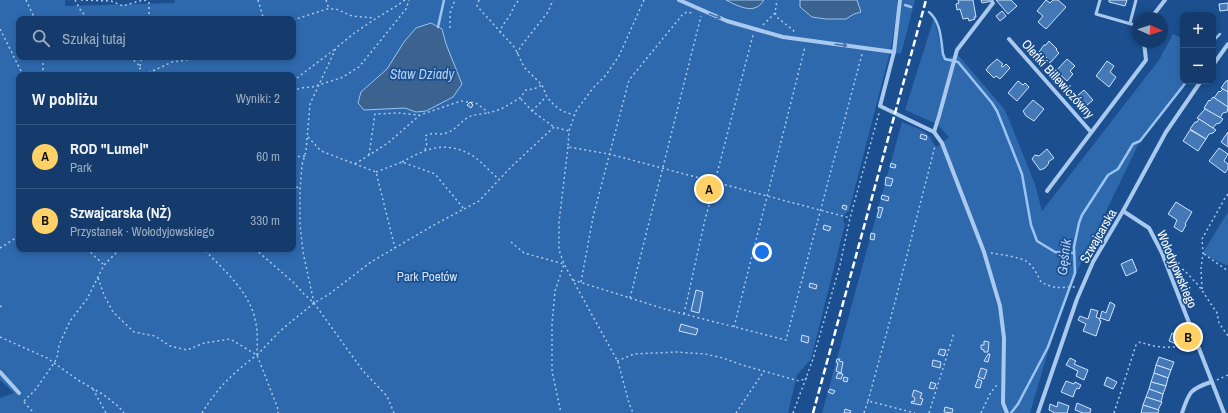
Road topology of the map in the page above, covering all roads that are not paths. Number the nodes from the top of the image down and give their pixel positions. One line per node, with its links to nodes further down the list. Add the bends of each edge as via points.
1 (679, 0): 12 (street, one-way to 12, via 727,21 783,37)
2 (900, 0): 12 (street)
3 (1100, 0): 8 (lane, via 1096,14)
4 (1136, 0): 8 (lane)
5 (1165, 0): 7 (street)
6 (993, 3): 15 (street, via 957,50)
7 (1156, 12)
8 (1130, 23)
9 (1009, 40): 16 (street, Oleńki Billewiczówny)
10 (1228, 44): 13 (street)
11 (1145, 48): 16 (street, Oleńki Billewiczówny, via 1146,60)
12 (894, 52): 15 (street, via 880,106)
13 (1216, 61)
14 (1199, 84): 18 (street, Szwajcarska, via 1166,132)
15 (934, 132): 22 (street, via 942,142 984,252 1000,306 1004,338 1003,403)
16 (1091, 132): 17 (street, Oleńki Billewiczówny)
17 (1047, 191)
18 (1123, 211): 20 (street, Wołodyjowskiego, via 1149,228 1165,262); 23 (street, Szwajcarska, via 1093,262 1081,289)
19 (0, 372): 21 (street)
20 (1211, 382): 24 (street, via 1193,389 1187,397); 25 (street, Wołodyjowskiego)
21 (20, 393)
22 (1007, 413)
23 (1038, 413)
24 (1182, 413)
25 (1224, 413)

